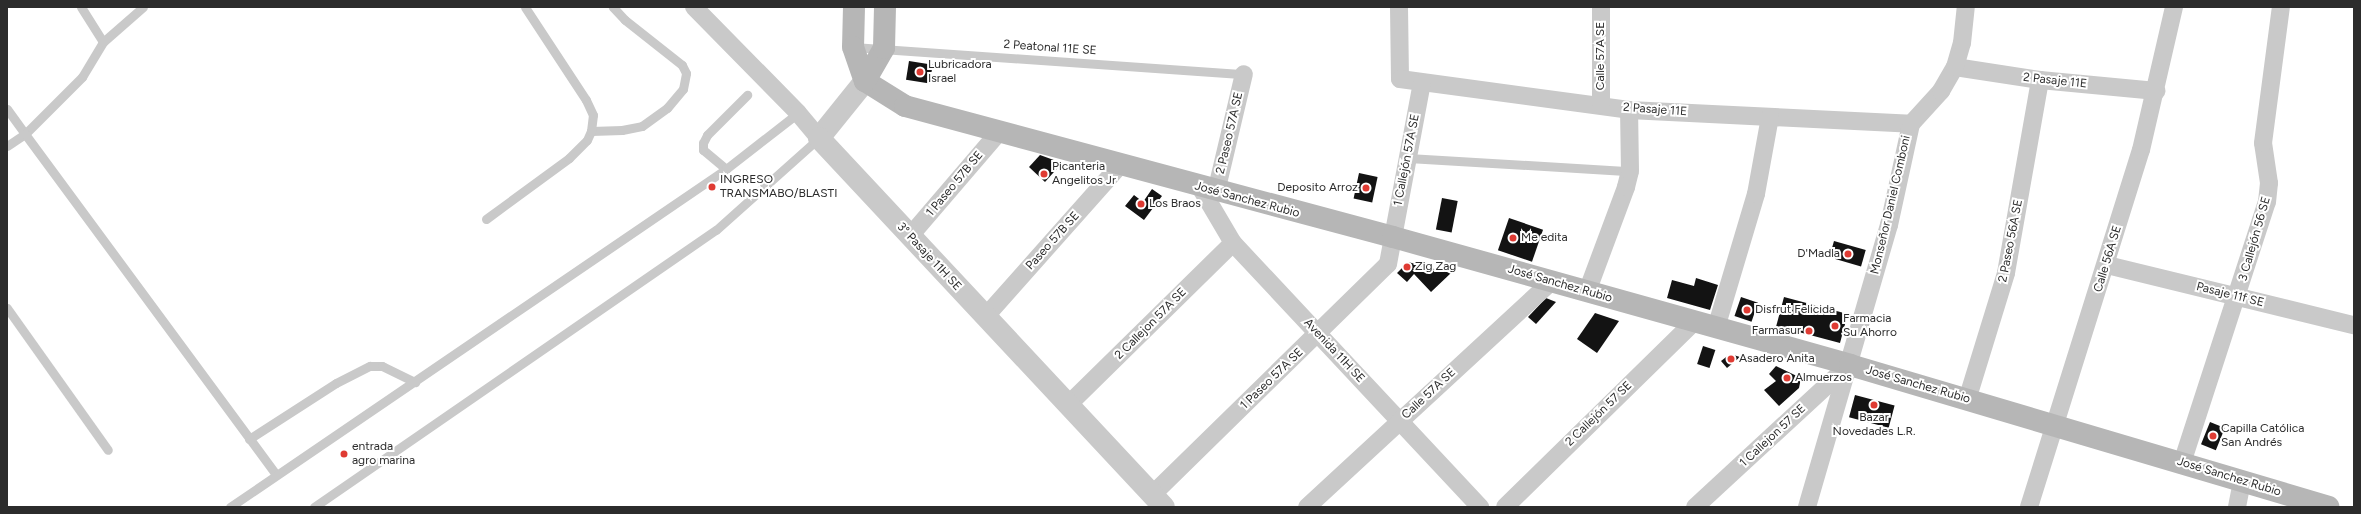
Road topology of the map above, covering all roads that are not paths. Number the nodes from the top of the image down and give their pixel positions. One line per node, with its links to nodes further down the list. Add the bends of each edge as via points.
1 (81, 7): 15 (lane)
2 (143, 7): 15 (lane)
3 (525, 7): 31 (lane, via 586,100 593,115)
4 (612, 7): 31 (lane, via 682,65 686,73 683,89 667,108 642,126 622,130)
5 (694, 7): 14 (street, 3° Pasaje 11H SE)
6 (712, 7): 14 (street)
7 (854, 7): 16 (main road)
8 (885, 7): 17 (main road)
9 (1399, 7): 22 (street, 2 Pasaje 11E, via 1400,79)
10 (1601, 7): 25 (street, Calle 57A SE)
11 (1966, 7): 18 (street, Monseñor Daniel Comboni, via 1962,43)
12 (2174, 7): 23 (street, Calle 56A SE)
13 (2281, 7): 48 (street, 3 Callejón 56 SE, via 2263,143 2269,183 2267,202)
14 (711, 25): 28 (street, 3° Pasaje 11H SE)
15 (103, 42): 33 (lane, via 82,77)
16 (853, 48): 17 (lane, 2 Peatonal 11E SE); 21 (main road)
17 (884, 48): 19 (lane, 2 Peatonal 11E SE); 21 (main road)
18 (1955, 67): 20 (street, 2 Pasaje 11E); 30 (street, Monseñor Daniel Comboni, via 1941,91)
19 (1244, 74): 40 (street, 2 Paseo 57A SE)
20 (2040, 80): 23 (street, 2 Pasaje 11E); 57 (street, 2 Paseo 56A SE, via 2006,273)
21 (865, 81): 32 (main road, José Sanchez Rubio, via 906,106); 34 (street)
22 (1422, 83): 25 (street, 2 Pasaje 11E); 36 (street, 1 Callejón 57A SE)
23 (2156, 91): 45 (street, Calle 56A SE)
24 (747, 95): 38 (lane, via 703,143 703,150)
25 (1601, 105): 27 (street, 2 Pasaje 11E)
26 (7, 109): 33 (lane)
27 (1629, 110): 29 (street, 2 Pasaje 11E); 39 (street)
28 (798, 113): 34 (street, 3° Pasaje 11H SE); 38 (lane)
29 (1770, 117): 30 (street, 2 Pasaje 11E); 53 (street, via 1756,194)
30 (1911, 124): 55 (street, Monseñor Daniel Comboni, via 1889,225)
31 (591, 131): 41 (lane, via 587,140 570,158)
32 (1000, 131): 37 (main road, José Sanchez Rubio); 42 (street, 1 Paseo 57B SE)
33 (25, 134): 35 (lane); 61 (lane)
34 (818, 138): 42 (street, 3° Pasaje 11H SE); 68 (lane, via 716,230)
35 (7, 146)
36 (1408, 158): 39 (lane); 43 (street, 1 Callejón 57A SE)
37 (1120, 165): 40 (main road, José Sanchez Rubio); 50 (street, Paseo 57B SE)
38 (726, 169): 56 (lane)
39 (1630, 171): 47 (street)
40 (1208, 190): 43 (main road, José Sanchez Rubio); 44 (street, Avenida 11H SE)
41 (486, 219)
42 (910, 236): 50 (street, 3° Pasaje 11H SE)
43 (1393, 237): 46 (main road, José Sanchez Rubio); 54 (street, 1 Paseo 57A SE, via 1388,264)
44 (1233, 243): 54 (street, Avenida 11H SE); 58 (street, 2 Callejon 57A SE)
45 (2107, 265): 48 (street, Pasaje 11f SE); 60 (street, Calle 56A SE)
46 (1551, 282): 47 (main road, José Sanchez Rubio); 59 (street, Calle 57A SE)
47 (1587, 292): 51 (main road, José Sanchez Rubio)
48 (2238, 297): 52 (street, Pasaje 11f SE); 63 (street, 3 Callejón 56 SE)
49 (7, 308): 62 (lane)
50 (986, 316): 58 (street, 3° Pasaje 11H SE)
51 (1694, 322): 53 (main road, José Sanchez Rubio); 71 (street, 2 Callejón 57 SE)
52 (2354, 325)
53 (1716, 328): 55 (main road, José Sanchez Rubio)
54 (1318, 334): 59 (street, Avenida 11H SE); 66 (street, 1 Paseo 57A SE)
55 (1850, 365): 57 (main road, José Sanchez Rubio); 72 (street, 1 Callejon 57 SE); 73 (street, Monseñor Daniel Comboni)
56 (415, 382): 61 (lane, via 382,366 370,366 336,383); 64 (lane)
57 (1968, 400): 60 (main road, José Sanchez Rubio)
58 (1068, 405): 66 (street, 3° Pasaje 11H SE)
59 (1400, 421): 69 (street, Calle 57A SE); 70 (street, Avenida 11H SE)
60 (2053, 425): 63 (main road, José Sanchez Rubio); 74 (street, Calle 56A SE)
61 (249, 439): 64 (lane)
62 (108, 450)
63 (2182, 463): 65 (main road, José Sanchez Rubio)
64 (276, 475): 67 (lane)
65 (2242, 481): 75 (street); 76 (main road, José Sanchez Rubio)
66 (1158, 501)
67 (230, 507)
68 (314, 507)
69 (1307, 507)
70 (1480, 507)
71 (1505, 507)
72 (1695, 507)
73 (1807, 507)
74 (2029, 507)
75 (2238, 507)
76 (2328, 507)

